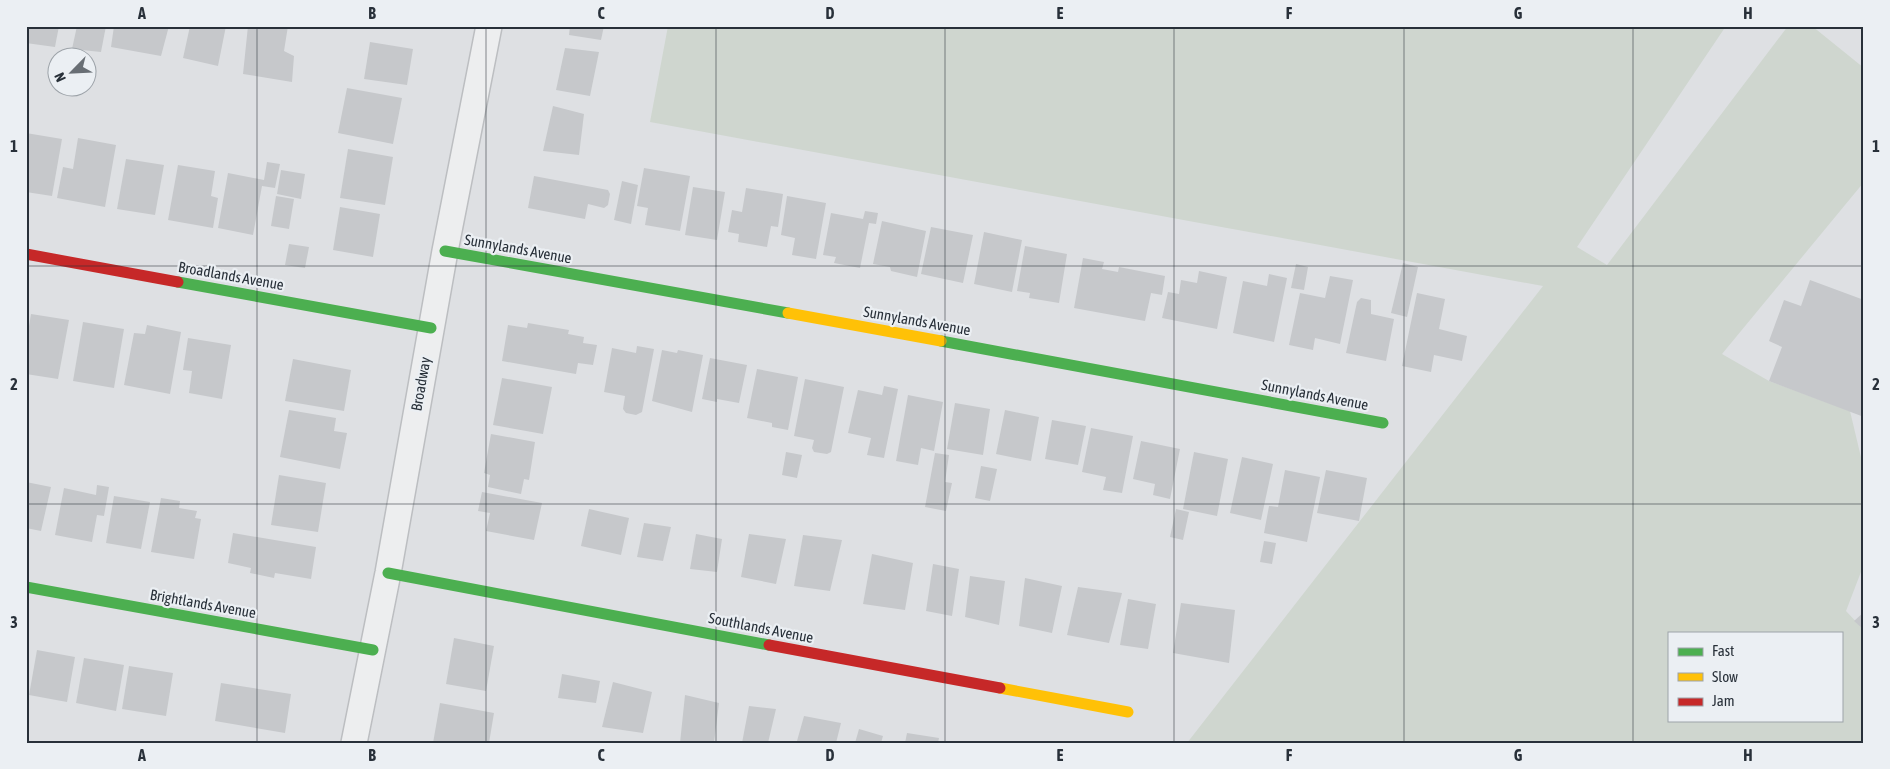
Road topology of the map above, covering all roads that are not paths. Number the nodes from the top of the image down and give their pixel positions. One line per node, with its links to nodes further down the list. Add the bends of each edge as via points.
1 (489, 26): 2 (street, Broadway)
2 (445, 251): 4 (street, Broadway); 5 (street, Sunnylands Avenue)
3 (26, 254): 4 (street, Broadlands Avenue)
4 (431, 328): 6 (street, Broadway)
5 (1383, 423)
6 (388, 573): 8 (street, Broadway); 9 (street, Southlands Avenue)
7 (26, 587): 8 (street, Brightlands Avenue)
8 (373, 650): 10 (street, Broadway)
9 (1128, 712)
10 (354, 743)

